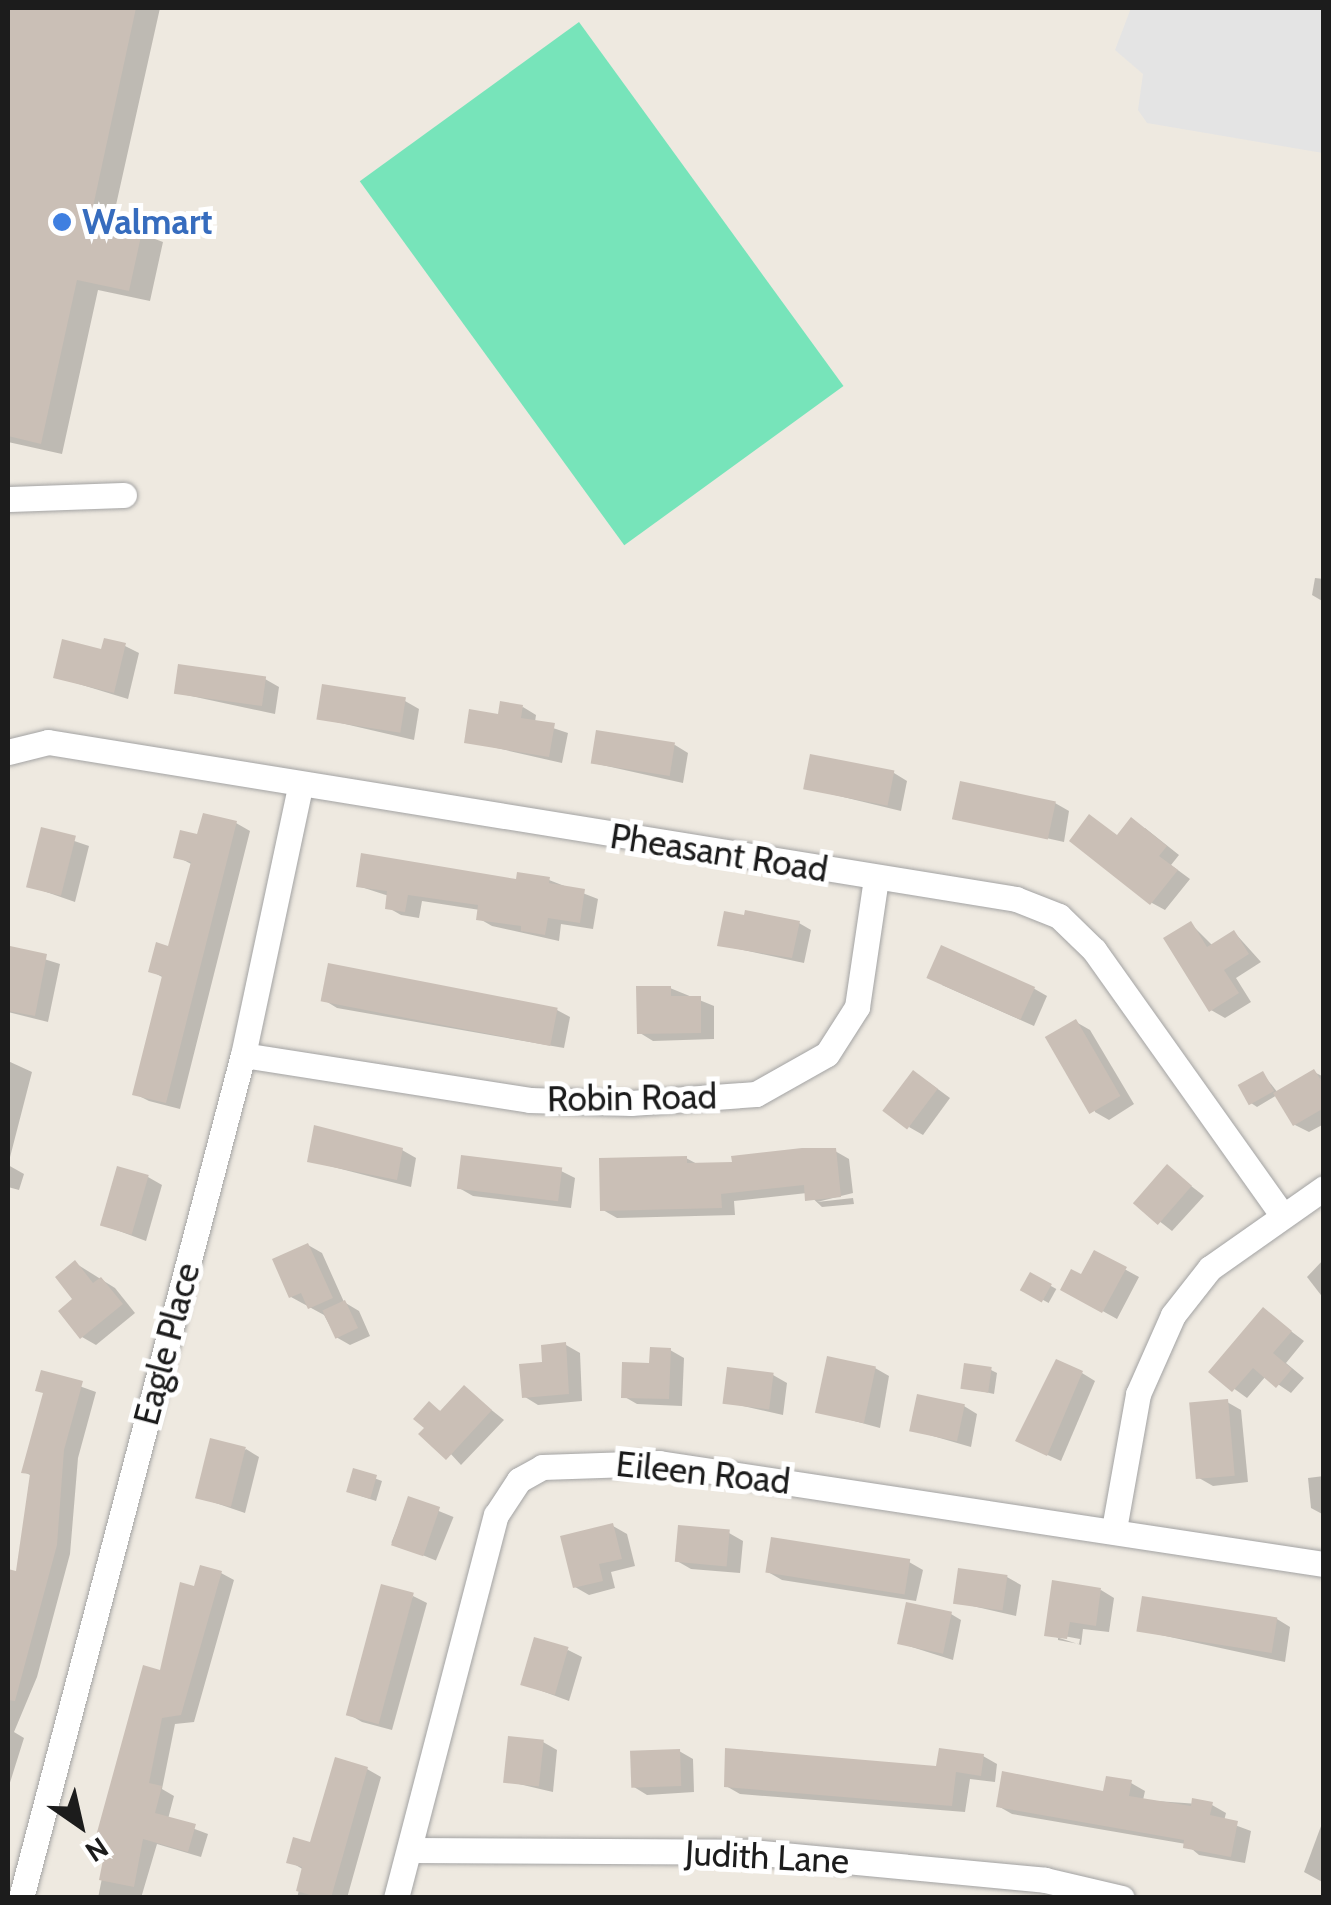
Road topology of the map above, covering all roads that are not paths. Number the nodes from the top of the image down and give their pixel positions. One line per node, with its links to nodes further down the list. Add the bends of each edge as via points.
1 (124, 495): 2 (street)
2 (8, 499)
3 (8, 752): 4 (street, Pheasant Road, via 48,742)
4 (300, 787): 5 (street, Pheasant Road); 6 (street, Eagle Place)
5 (876, 878): 6 (street, Robin Road, via 857,1007 826,1054 756,1094 630,1103 529,1100); 8 (street, Pheasant Road, via 1016,899 1059,916 1094,950)
6 (243, 1055): 12 (street, Eagle Place)
7 (1324, 1188): 8 (street)
8 (1283, 1216): 9 (street, via 1210,1268 1173,1315 1138,1394)
9 (1114, 1529): 10 (street, Eileen Road); 11 (street, Eileen Road, via 658,1463 542,1467 519,1480 496,1515)
10 (1324, 1564)
11 (410, 1850): 13 (street, Eileen Road); 14 (street, Judith Lane, via 751,1852 1046,1880)
12 (21, 1898)
13 (396, 1898)
14 (1122, 1898)

